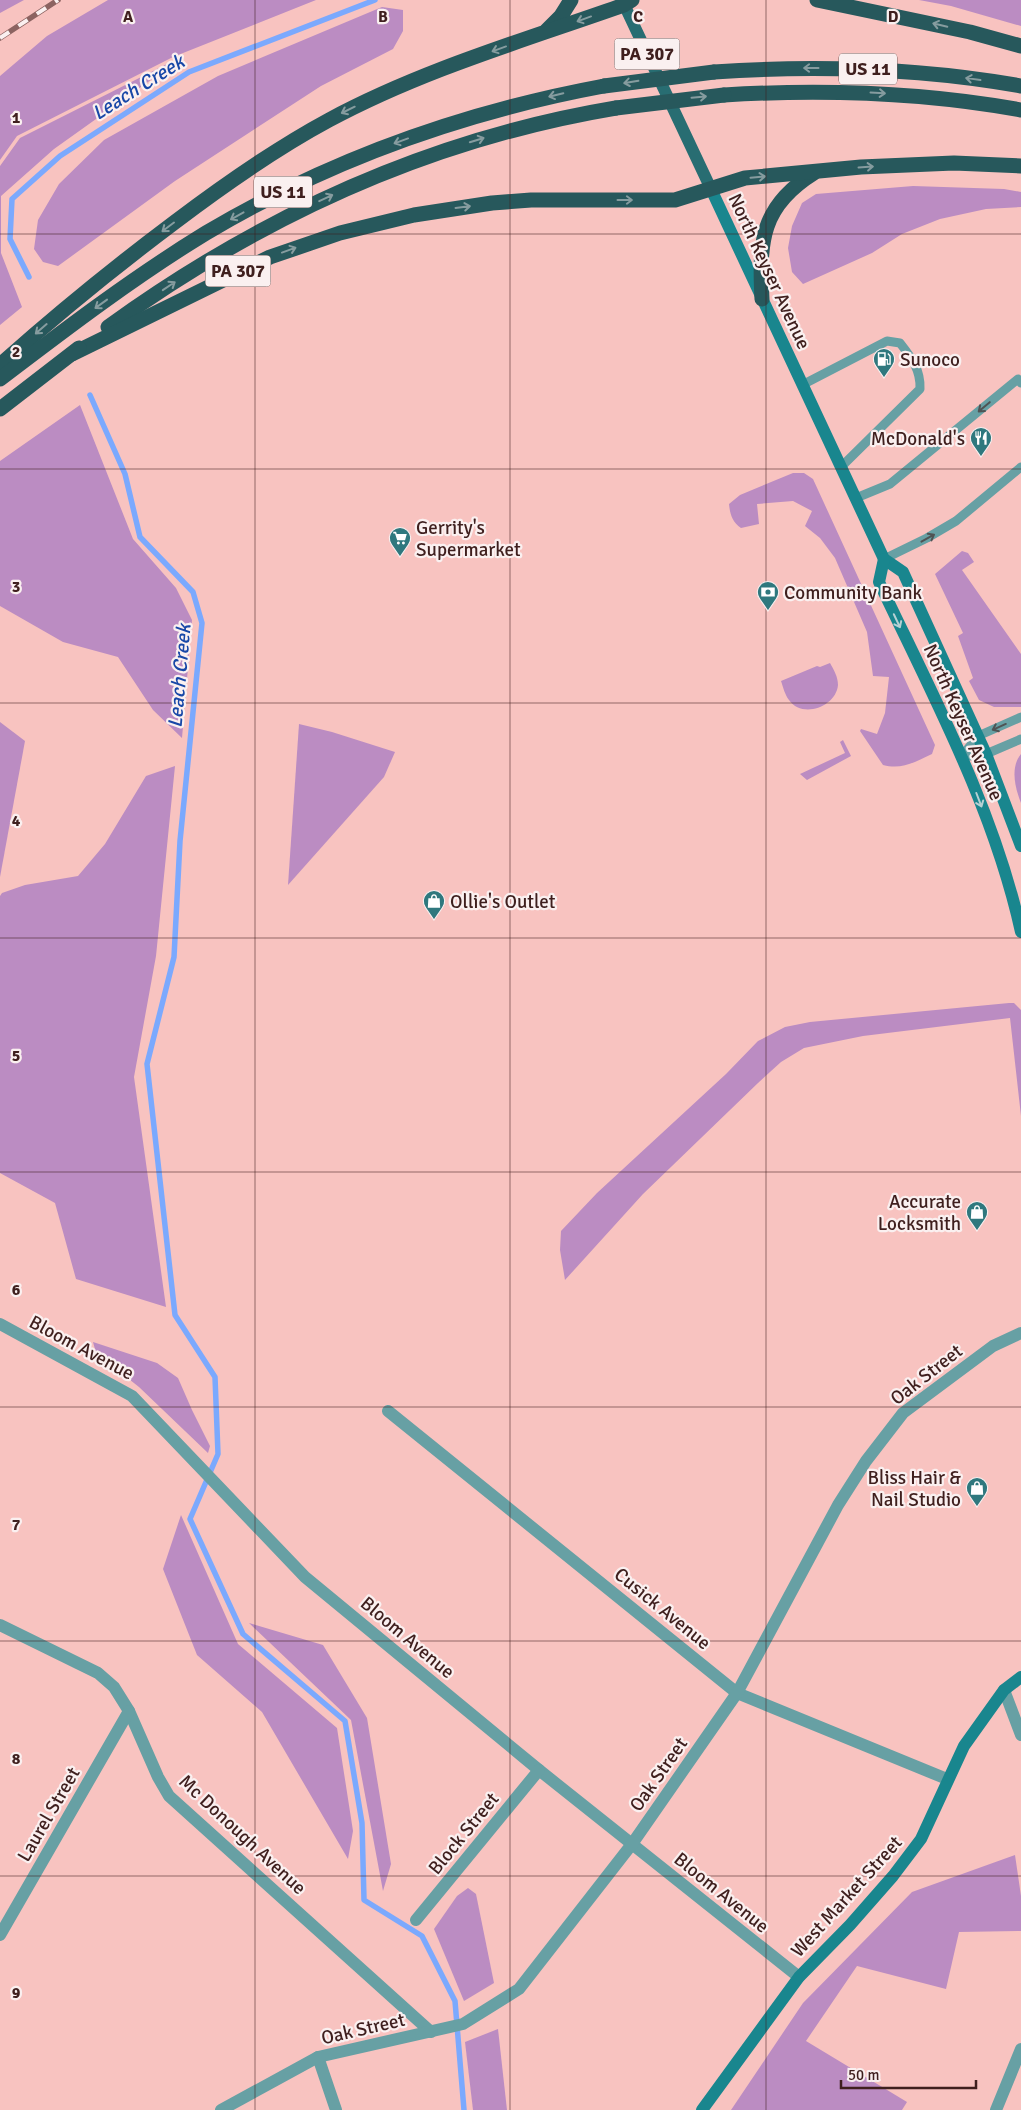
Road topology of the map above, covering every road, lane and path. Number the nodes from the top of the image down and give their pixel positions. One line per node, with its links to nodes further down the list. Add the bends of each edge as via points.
1 (571, 0): 4 (highway)
2 (817, 0): 5 (highway, one-way to 2)
3 (626, 2): 4 (highway, one-way to 4); 10 (main road, North Keyser Avenue / PA 307)
4 (545, 33): 13 (highway, one-way to 13, via 397,88 291,142 206,199 130,256)
5 (1021, 46)
6 (1021, 86): 14 (highway, US 11, one-way to 14, bridge, via 942,74 806,68 714,72 604,86 522,103 434,129 296,185 167,258 73,323)
7 (1021, 110): 12 (highway, US 11, one-way to 7, bridge, via 220,253 298,211 395,168 484,138 616,108 724,95 806,91 901,94)
8 (1021, 166): 9 (highway, one-way to 8, via 905,164)
9 (818, 171): 10 (highway, one-way to 9, via 745,178); 11 (highway, via 791,189 772,214 762,250)
10 (711, 189): 11 (main road, North Keyser Avenue); 12 (highway, PA 307, one-way to 10, via 270,257 349,231 414,215 492,203 570,199 675,200)
11 (762, 299): 16 (main road, North Keyser Avenue)
12 (72, 354): 17 (highway, US 11)
13 (0, 365)
14 (0, 379)
15 (1021, 383): 20 (lane, one-way to 20, via 1018,379 890,484)
16 (802, 385): 18 (main road, North Keyser Avenue); 18 (lane, via 887,341 900,343 914,362 920,389)
17 (0, 409)
18 (841, 466): 20 (main road, North Keyser Avenue)
19 (1021, 467): 21 (lane, one-way to 19, via 956,521)
20 (856, 498): 21 (main road, North Keyser Avenue)
21 (884, 559): 23 (main road, North Keyser Avenue, via 904,572); 26 (main road, North Keyser Avenue, one-way to 26, via 879,582)
22 (1021, 717): 23 (lane, one-way to 23)
23 (978, 736): 25 (main road, North Keyser Avenue); 26 (lane)
24 (1021, 739): 25 (lane)
25 (986, 754): 26 (lane); 27 (main road, North Keyser Avenue)
26 (961, 757): 28 (main road, North Keyser Avenue, one-way to 28, via 1001,861)
27 (1021, 846)
28 (1021, 932)
29 (0, 1324): 38 (street, Bloom Avenue, via 132,1396 305,1577)
30 (1021, 1333): 35 (street, Oak Street, via 993,1346 903,1413 866,1461 838,1505)
31 (388, 1411): 35 (street, Cusick Avenue)
32 (0, 1626): 36 (street, Mc Donough Avenue, via 98,1673 114,1687)
33 (1021, 1676): 34 (main road, West Market Street)
34 (1004, 1690): 37 (street); 39 (main road, West Market Street, via 964,1746)
35 (737, 1692): 39 (street, Cusick Avenue); 40 (street, Oak Street)
36 (129, 1711): 42 (street, Laurel Street); 44 (street, Mc Donough Avenue, via 169,1796)
37 (1021, 1735)
38 (539, 1770): 40 (street, Bloom Avenue); 41 (street, Block Street)
39 (947, 1779): 43 (main road, West Market Street, via 921,1839 850,1925)
40 (632, 1844): 43 (street, Bloom Avenue); 44 (street, Oak Street, via 519,1989 463,2024)
41 (416, 1920)
42 (1, 1933)
43 (799, 1977): 49 (main road, West Market Street)
44 (432, 2032): 46 (street, Oak Street)
45 (1021, 2049): 50 (street)
46 (318, 2057): 47 (street, Oak Street); 48 (street)
47 (222, 2110)
48 (336, 2110)
49 (702, 2110)
50 (996, 2110)

